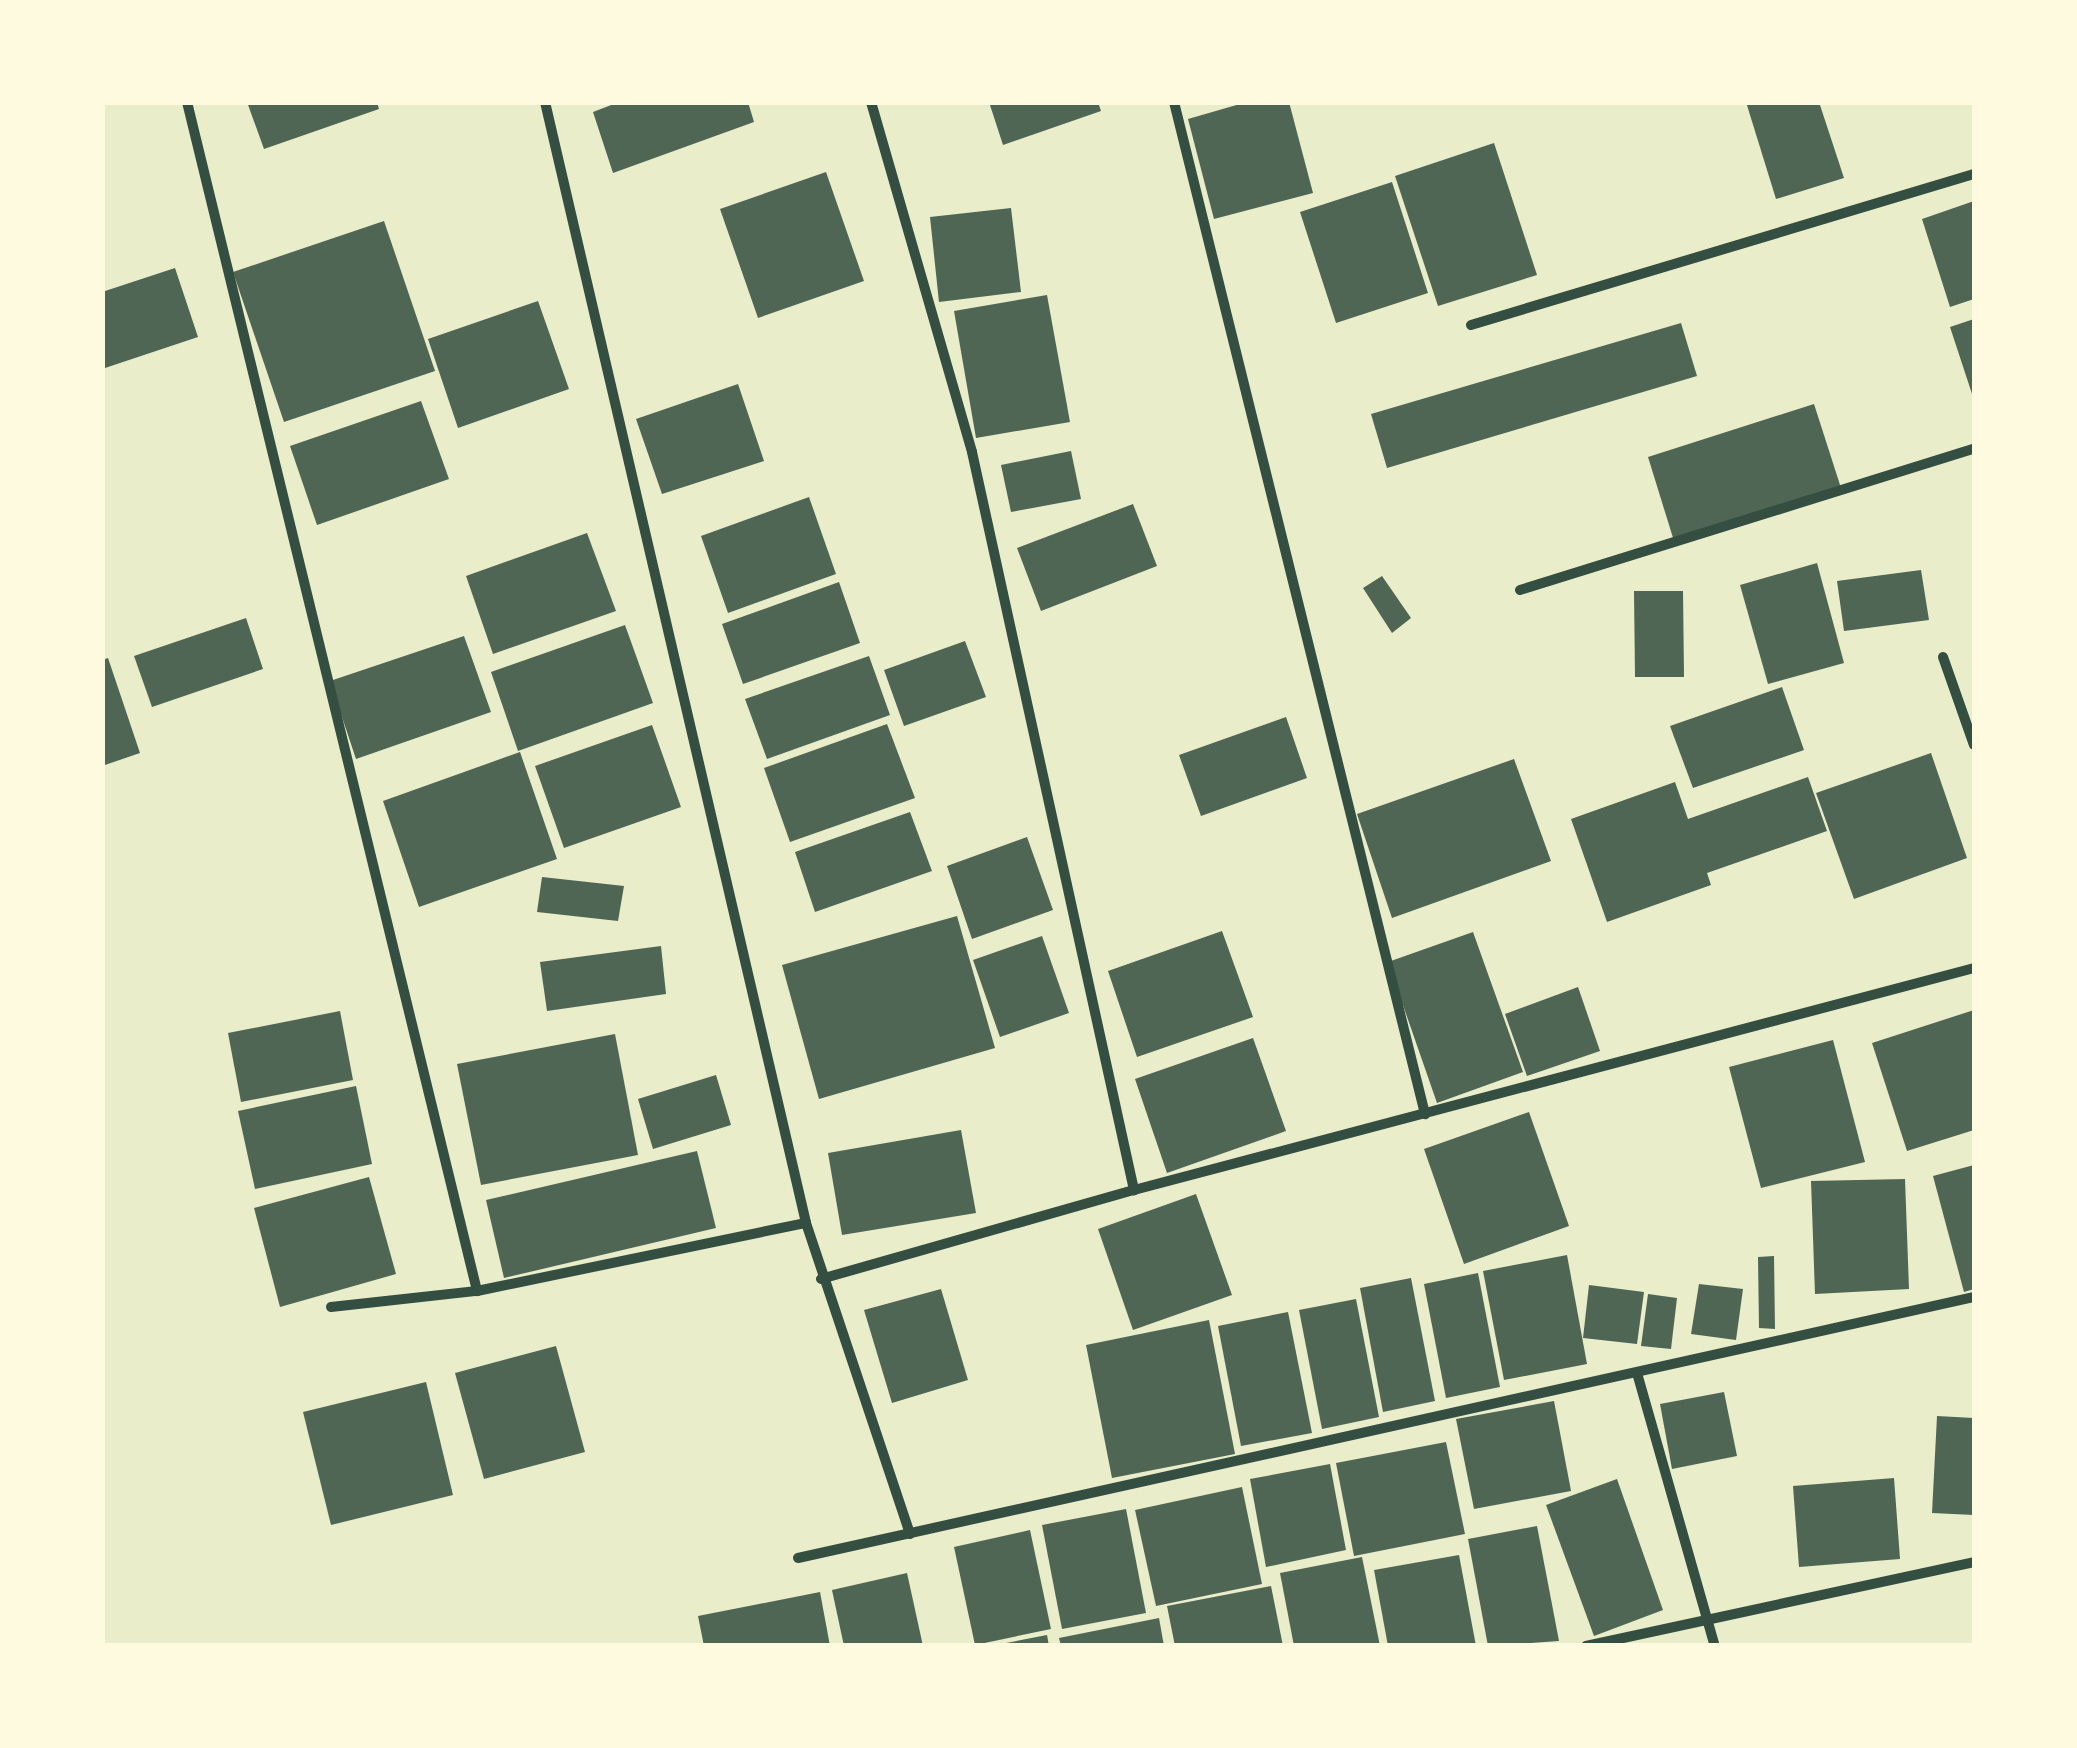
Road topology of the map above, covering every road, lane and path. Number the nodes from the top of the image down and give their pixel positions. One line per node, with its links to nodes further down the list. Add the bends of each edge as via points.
1 (187, 102): 16 (street)
2 (544, 102): 14 (street)
3 (871, 102): 13 (street, via 972,452)
4 (1174, 102): 12 (street)
5 (1974, 174): 6 (street)
6 (1471, 325)
7 (1974, 449): 8 (street)
8 (1520, 590)
9 (1943, 657): 10 (street)
10 (1974, 744)
11 (1974, 968): 12 (street)
12 (1425, 1114): 13 (street)
13 (1134, 1190): 15 (street)
14 (806, 1223): 15 (street); 16 (street)
15 (821, 1279): 20 (street)
16 (477, 1291): 18 (street)
17 (1974, 1297): 19 (street)
18 (330, 1307)
19 (1637, 1372): 20 (street); 23 (street)
20 (910, 1534): 21 (street)
21 (798, 1558)
22 (1974, 1562): 23 (street)
23 (1704, 1620): 24 (street); 25 (street)
24 (1586, 1646)
25 (1715, 1646)

